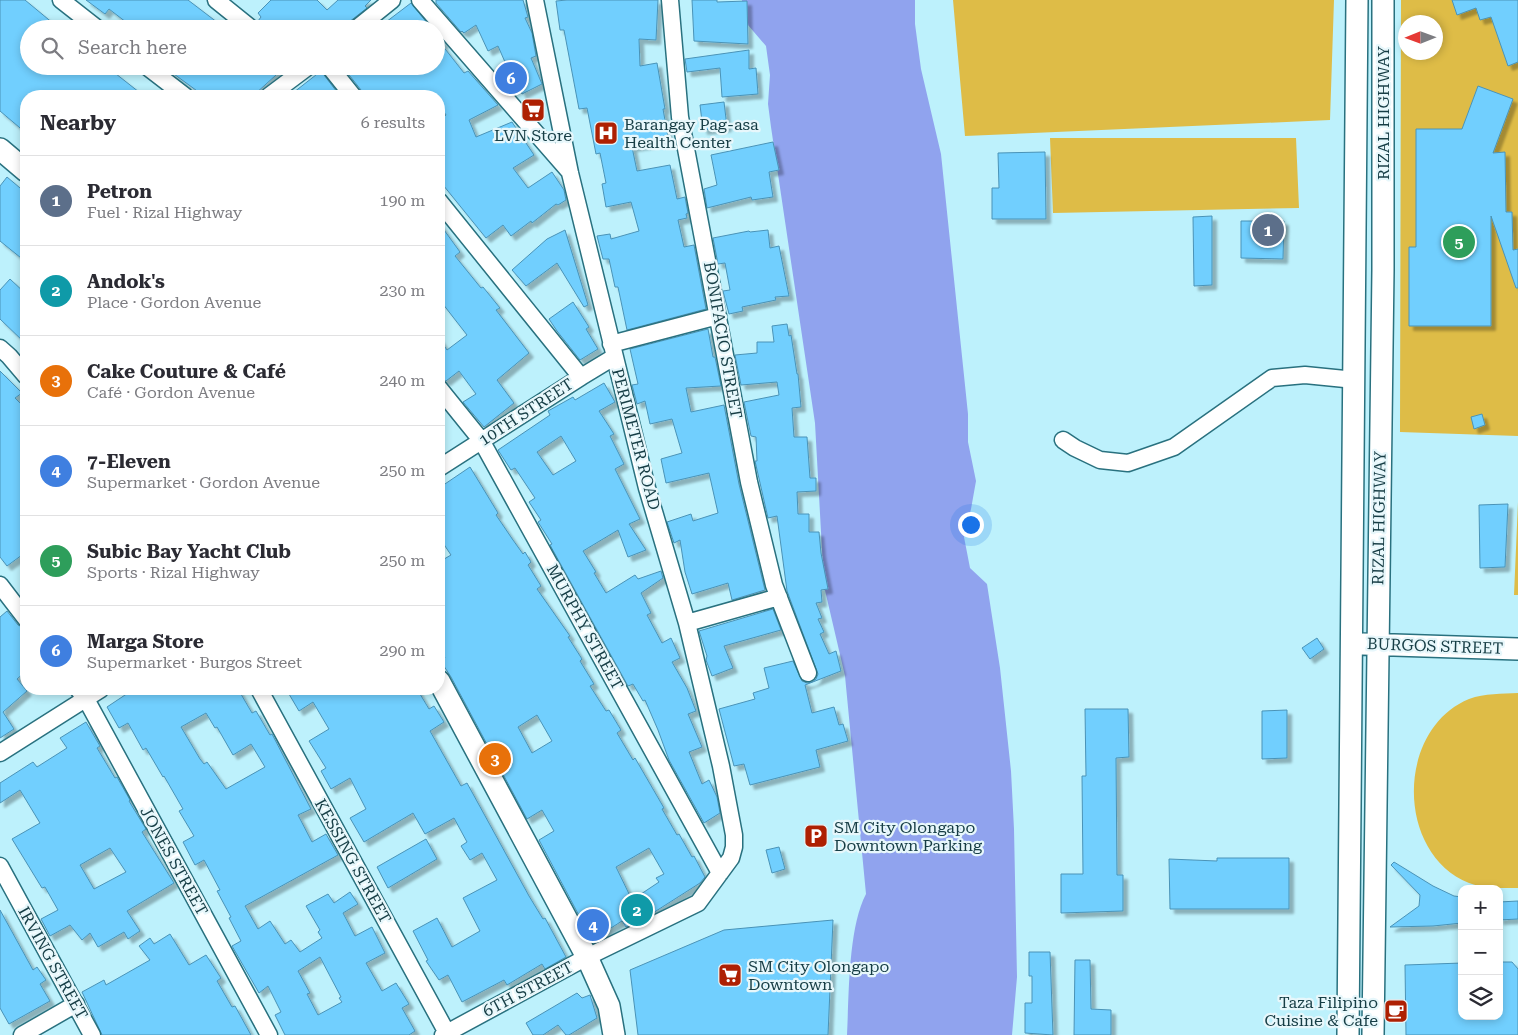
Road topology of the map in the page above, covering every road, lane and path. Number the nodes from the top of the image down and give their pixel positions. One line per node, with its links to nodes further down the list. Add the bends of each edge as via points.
1 (61, 0): 9 (street)
2 (216, 0): 10 (street)
3 (392, 0): 11 (street)
4 (420, 0): 12 (street)
5 (535, 0): 22 (street, PERIMETER ROAD)
6 (670, 0): 24 (street, BONIFACIO STREET, via 680,117)
7 (1357, 0): 29 (main road, RIZAL HIGHWAY)
8 (1383, 0): 39 (main road, RIZAL HIGHWAY)
9 (87, 20)
10 (241, 20)
11 (367, 20)
12 (437, 20)
13 (445, 29): 22 (street)
14 (158, 75): 17 (street)
15 (295, 75): 18 (street)
16 (336, 75): 19 (street)
17 (177, 90)
18 (276, 90)
19 (349, 90)
20 (0, 149): 21 (main road)
21 (20, 166)
22 (570, 173): 26 (street, PERIMETER ROAD)
23 (445, 208): 28 (street)
24 (718, 316): 26 (street, 10TH STREET); 35 (street, BONIFACIO STREET, via 748,482)
25 (0, 348): 27 (street)
26 (613, 351): 28 (street, 10TH STREET); 37 (street, PERIMETER ROAD)
27 (20, 368)
28 (581, 377): 31 (street, 10TH STREET)
29 (1355, 380): 32 (street, via 1305,374 1272,378 1174,447 1128,463 1100,460); 38 (main road, RIZAL HIGHWAY)
30 (445, 395): 31 (street, MURPHY STREET)
31 (481, 440): 33 (street, 10TH STREET); 48 (street, MURPHY STREET)
32 (1064, 440)
33 (445, 464)
34 (0, 585): 36 (street)
35 (779, 597): 37 (street); 41 (street, BONIFACIO STREET)
36 (20, 611)
37 (686, 623): 48 (street, PERIMETER ROAD, via 721,766 734,835 734,852)
38 (1351, 644): 39 (main road, BURGOS STREET); 57 (main road, RIZAL HIGHWAY)
39 (1378, 644): 40 (main road, BURGOS STREET); 58 (main road, RIZAL HIGHWAY)
40 (1518, 649)
41 (808, 673)
42 (445, 692): 50 (main road)
43 (81, 695): 46 (street)
44 (83, 695): 55 (street, JONES STREET)
45 (262, 695): 52 (street, KESSING STREET)
46 (0, 753)
47 (0, 866): 51 (street, IRVING STREET)
48 (720, 873): 49 (street, PERIMETER ROAD)
49 (698, 903): 50 (street, 6TH STREET)
50 (587, 957): 52 (street, 6TH STREET); 56 (main road, via 609,1006)
51 (76, 1004): 53 (street); 54 (street, IRVING STREET)
52 (445, 1034)
53 (22, 1035)
54 (92, 1035)
55 (269, 1035)
56 (614, 1035)
57 (1348, 1035)
58 (1373, 1035)

